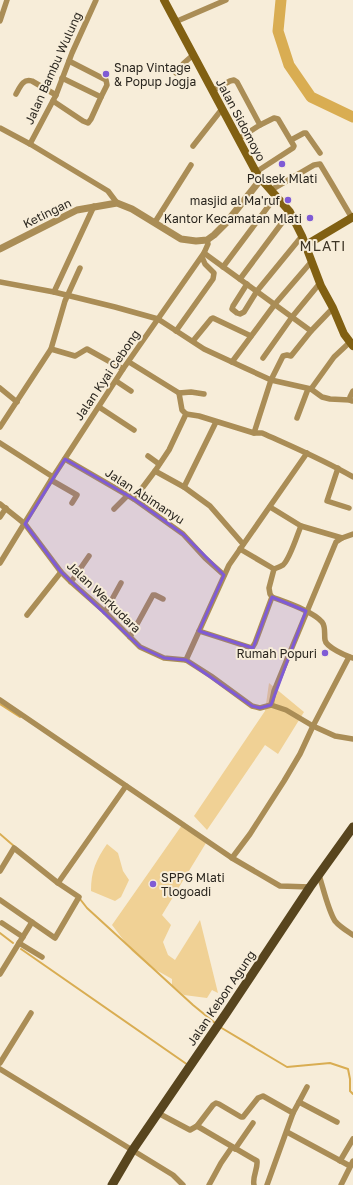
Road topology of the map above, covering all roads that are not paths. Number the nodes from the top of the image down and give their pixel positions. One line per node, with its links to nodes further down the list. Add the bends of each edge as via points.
1 (8, 0): 5 (street)
2 (96, 0): 8 (street, Jalan Bambu Wulung)
3 (164, 0): 6 (main road, Jalan Sidomoyo)
4 (226, 0): 6 (street)
5 (0, 21)
6 (175, 22): 7 (main road, Jalan Sidomoyo)
7 (193, 55): 9 (street); 11 (main road, Jalan Sidomoyo)
8 (69, 61): 10 (street, Jalan Bambu Wulung); 14 (street, via 106,80 107,85)
9 (176, 73)
10 (62, 78): 13 (street, Jalan Bambu Wulung); 14 (street)
11 (212, 91): 16 (main road, Jalan Sidomoyo); 17 (street, via 230,81 237,82)
12 (16, 94): 13 (street, via 28,80)
13 (56, 95): 15 (street, Jalan Bambu Wulung)
14 (101, 96): 15 (street, via 88,123)
15 (53, 101): 21 (street, Jalan Bambu Wulung)
16 (222, 109): 19 (main road, Jalan Sidomoyo); 22 (street)
17 (260, 125): 19 (street); 20 (street, via 273,118 278,119)
18 (0, 128): 21 (street)
19 (238, 139): 25 (main road, Jalan Sidomoyo)
20 (292, 140): 23 (street, via 306,133); 25 (street, via 294,148)
21 (30, 144): 27 (street, via 108,191)
22 (193, 146)
23 (320, 153)
24 (191, 165): 31 (street)
25 (258, 176): 26 (main road, Jalan Sidomoyo); 33 (street, via 226,223)
26 (273, 193): 29 (main road, Jalan Sidomoyo); 30 (street, via 314,165 320,164); 38 (street)
27 (116, 203): 28 (street, Ketingan); 31 (street, Ketingan)
28 (94, 206): 35 (street, Ketingan, via 70,213); 45 (street)
29 (290, 212): 32 (main road, Jalan Sidomoyo); 40 (street)
30 (352, 217): 34 (main road)
31 (155, 222): 33 (street, Ketingan, via 181,239)
32 (302, 236): 34 (main road, Jalan Sidomoyo); 44 (street)
33 (207, 240): 36 (street, Jalan Kyai Cebong)
34 (306, 245): 37 (main road, Jalan Sidomoyo)
35 (0, 249)
36 (203, 255): 38 (street); 50 (street, Jalan Kyai Cebong); 51 (street, via 205,264 214,273 213,279)
37 (312, 261): 42 (main road, Jalan Sidomoyo); 47 (street)
38 (223, 267): 40 (street)
39 (80, 268): 46 (street)
40 (240, 279): 43 (street)
41 (0, 282): 45 (street)
42 (320, 283): 48 (main road, Jalan Sidomoyo); 49 (street)
43 (247, 284): 44 (street); 44 (street, via 233,306 234,312 244,312)
44 (257, 291): 47 (street)
45 (54, 292): 46 (street)
46 (67, 296): 50 (street); 56 (street)
47 (275, 304): 49 (street); 53 (street)
48 (333, 308): 52 (street); 55 (main road, Jalan Sidomoyo)
49 (292, 317): 52 (street); 57 (street)
50 (158, 319): 51 (street); 58 (street, Jalan Kyai Cebong)
51 (176, 331): 54 (street)
52 (311, 331): 61 (street, via 291,356 283,356)
53 (251, 336): 54 (street, via 213,318); 59 (street)
54 (193, 341): 59 (street)
55 (351, 344): 64 (street, via 334,357)
56 (51, 349): 60 (street, via 75,356 87,349); 70 (street)
57 (263, 358)
58 (129, 362): 60 (street, Jalan Kyai Cebong); 67 (street)
59 (232, 362): 61 (street)
60 (123, 369): 62 (street, Jalan Kyai Cebong)
61 (271, 380): 64 (street); 77 (street)
62 (116, 381): 65 (street); 71 (street, Jalan Kyai Cebong)
63 (0, 388): 70 (street)
64 (309, 389): 69 (street, via 322,397); 73 (street)
65 (131, 391)
66 (353, 391): 69 (street, via 350,397)
67 (179, 393): 68 (street); 72 (street, via 182,410)
68 (204, 394)
69 (352, 401)
70 (17, 402): 75 (street)
71 (99, 407): 76 (street); 81 (street, Jalan Kyai Cebong)
72 (186, 414): 74 (street); 82 (street)
73 (297, 418)
74 (216, 422): 77 (street); 87 (street)
75 (0, 427)
76 (134, 430)
77 (254, 432): 79 (street, via 262,433)
78 (0, 443): 86 (street)
79 (307, 453): 83 (street); 92 (street)
80 (148, 456): 82 (street)
81 (64, 459): 86 (street, Jalan Kyai Cebong); 88 (street, Jalan Abimanyu)
82 (160, 464): 84 (street)
83 (338, 468): 85 (street); 94 (street, via 326,501)
84 (155, 471): 87 (street); 89 (street)
85 (353, 477)
86 (52, 478): 90 (street, via 77,495); 97 (street, Jalan Kyai Cebong)
87 (184, 488): 101 (street, via 214,510)
88 (128, 495): 89 (street, Jalan Abimanyu); 95 (street)
89 (134, 499): 106 (street, Jalan Abimanyu, via 183,534)
90 (72, 503)
91 (0, 504): 93 (street, Jalan Werkudara)
92 (270, 507): 98 (street); 101 (street)
93 (6, 508): 96 (street); 97 (street, Jalan Werkudara)
94 (349, 508)
95 (114, 509)
96 (0, 517)
97 (24, 524): 103 (street, Jalan Kyai Cebong); 105 (street, Jalan Werkudara)
98 (300, 526): 100 (street); 104 (street, via 285,562)
99 (353, 534): 100 (street)
100 (342, 538): 111 (street, via 336,542)
101 (241, 547): 104 (street); 106 (street)
102 (88, 556): 107 (street)
103 (0, 563)
104 (274, 569): 109 (street, via 269,588)
105 (61, 572): 107 (street, Jalan Werkudara); 113 (street)
106 (224, 575): 114 (street)
107 (71, 582): 112 (street, Jalan Werkudara)
108 (121, 583): 112 (street)
109 (272, 597): 111 (street); 114 (street, via 252,648)
110 (163, 599): 115 (street, via 152,596)
111 (306, 611): 116 (street, via 323,623 328,646); 119 (street, via 280,674)
112 (105, 612): 115 (street, Jalan Werkudara)
113 (26, 615)
114 (199, 631): 117 (street)
115 (130, 637): 117 (street, Jalan Werkudara, via 140,647 164,658)
116 (351, 657): 120 (street)
117 (186, 660): 119 (street, via 252,706 260,708)
118 (0, 700): 122 (street)
119 (271, 705): 120 (street, via 286,710)
120 (313, 726): 121 (street, via 336,736); 124 (street, via 300,754)
121 (353, 739)
122 (126, 786): 124 (street); 127 (street)
123 (353, 827): 126 (main road, Jalan Kebon Agung)
124 (232, 858): 128 (street, via 280,886)
125 (0, 871): 127 (street, via 14,848)
126 (319, 875): 128 (main road, Jalan Kebon Agung); 132 (street, via 335,921)
127 (58, 883): 130 (street, via 78,898 55,938)
128 (310, 887): 142 (main road, Jalan Kebon Agung)
129 (0, 900): 130 (street)
130 (32, 922): 133 (street)
131 (2, 923): 133 (street)
132 (353, 935)
133 (23, 937): 134 (street)
134 (19, 943): 135 (street); 136 (street)
135 (42, 957)
136 (0, 974)
137 (31, 1013): 138 (street)
138 (0, 1063)
139 (0, 1069): 150 (street)
140 (307, 1087): 141 (street)
141 (299, 1102): 143 (street); 144 (street)
142 (158, 1113): 146 (street, via 187,1129); 150 (main road, Jalan Kebon Agung)
143 (293, 1113): 146 (street, via 263,1096 258,1098 243,1117 216,1103); 147 (street)
144 (337, 1122)
145 (253, 1123): 149 (street)
146 (197, 1126): 149 (street)
147 (287, 1132): 151 (street); 157 (street)
148 (353, 1138): 151 (street)
149 (233, 1148): 155 (street, via 221,1163); 156 (street, via 257,1161)
150 (132, 1151): 153 (main road, Jalan Kebon Agung); 154 (street, via 173,1175)
151 (340, 1161): 152 (street)
152 (352, 1163): 158 (street)
153 (112, 1185)
154 (183, 1185)
155 (210, 1185)
156 (254, 1185)
157 (268, 1185)
158 (341, 1185)

